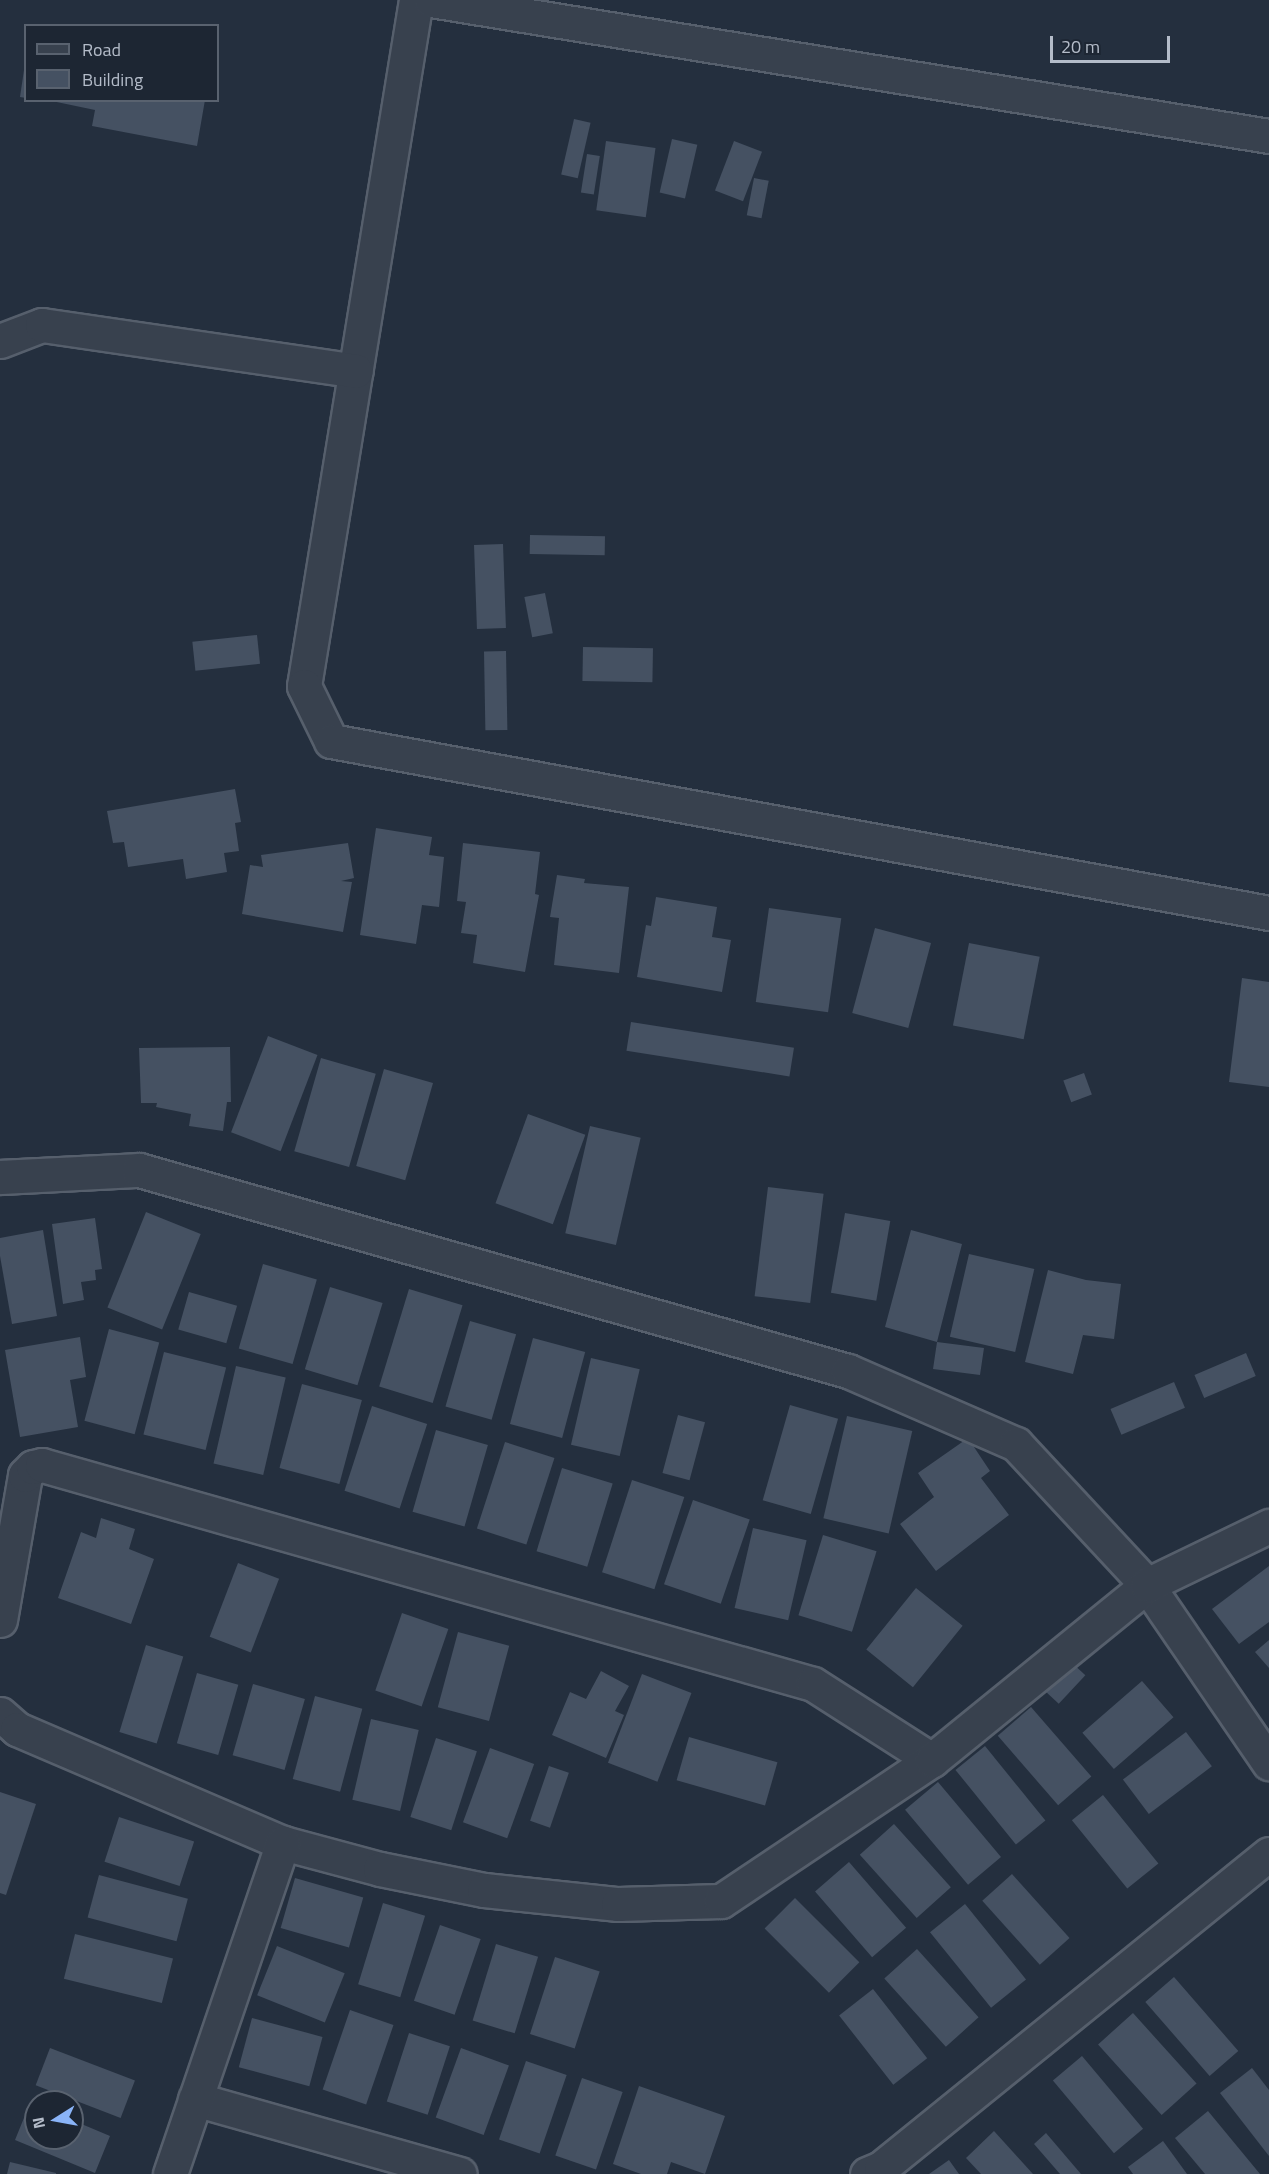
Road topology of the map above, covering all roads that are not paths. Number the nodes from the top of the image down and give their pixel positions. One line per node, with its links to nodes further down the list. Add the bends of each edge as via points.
1 (416, 0): 5 (street)
2 (431, 0): 3 (street)
3 (1269, 136)
4 (0, 341): 5 (street, via 42,325)
5 (356, 371): 6 (street, via 304,686 331,741)
6 (1269, 913)
7 (0, 1177): 9 (street, via 140,1170 848,1371 1016,1444)
8 (1269, 1526): 9 (street)
9 (1147, 1585): 12 (street); 13 (street)
10 (0, 1620): 12 (street, via 25,1475 42,1465 813,1684)
11 (0, 1714): 14 (street, via 17,1729)
12 (932, 1760): 14 (street, via 721,1901 618,1904 484,1890 380,1869)
13 (1269, 1763)
14 (283, 1843): 16 (street)
15 (1269, 1854): 19 (street, via 881,2168)
16 (195, 2099): 17 (street); 18 (street)
17 (170, 2174)
18 (460, 2174)
19 (867, 2174)

